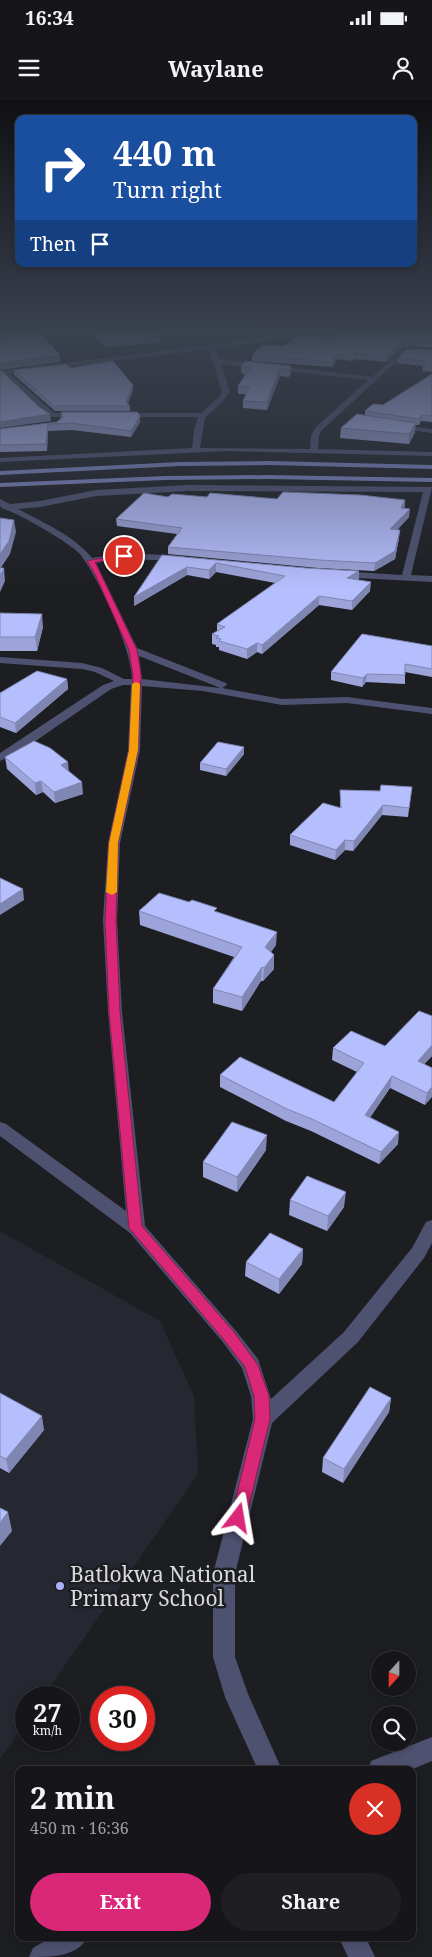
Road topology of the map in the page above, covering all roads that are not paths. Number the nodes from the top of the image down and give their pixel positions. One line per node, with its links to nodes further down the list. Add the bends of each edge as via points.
1 (54, 417): 5 (street)
2 (202, 417): 8 (street)
3 (332, 417): 4 (street); 9 (street, via 315,434)
4 (342, 418)
5 (56, 424)
6 (390, 425): 7 (street)
7 (432, 431)
8 (196, 450): 9 (street); 11 (street)
9 (314, 450): 10 (street)
10 (432, 454)
11 (0, 460)
12 (432, 467): 13 (main road, via 180,464)
13 (0, 473)
14 (432, 480): 15 (main road, via 268,477)
15 (97, 481): 16 (main road); 18 (main road)
16 (0, 485)
17 (430, 490): 18 (street, via 188,488 102,492 40,504); 22 (street)
18 (1, 503): 20 (street, via 69,541)
19 (189, 559): 20 (street, via 124,556)
20 (90, 561): 24 (street)
21 (333, 573): 22 (street)
22 (406, 577): 23 (street)
23 (432, 579)
24 (133, 650): 26 (street); 27 (street)
25 (0, 660): 26 (street, via 67,664 111,674)
26 (129, 682): 27 (street); 29 (street, via 107,687); 32 (street, via 134,750 114,843 110,920 115,1012)
27 (246, 695): 28 (street, via 282,702 359,701)
28 (432, 711)
29 (0, 758)
30 (0, 1128): 32 (street)
31 (432, 1227): 33 (street, via 418,1252 351,1337)
32 (136, 1228): 33 (street, via 251,1365 261,1396)
33 (263, 1419): 35 (street, via 224,1574 224,1657 237,1697)
34 (432, 1749): 36 (street)
35 (268, 1766)
36 (390, 1766)
37 (69, 1941): 39 (street)
38 (354, 1941): 40 (street)
39 (42, 1957)
40 (362, 1957)

